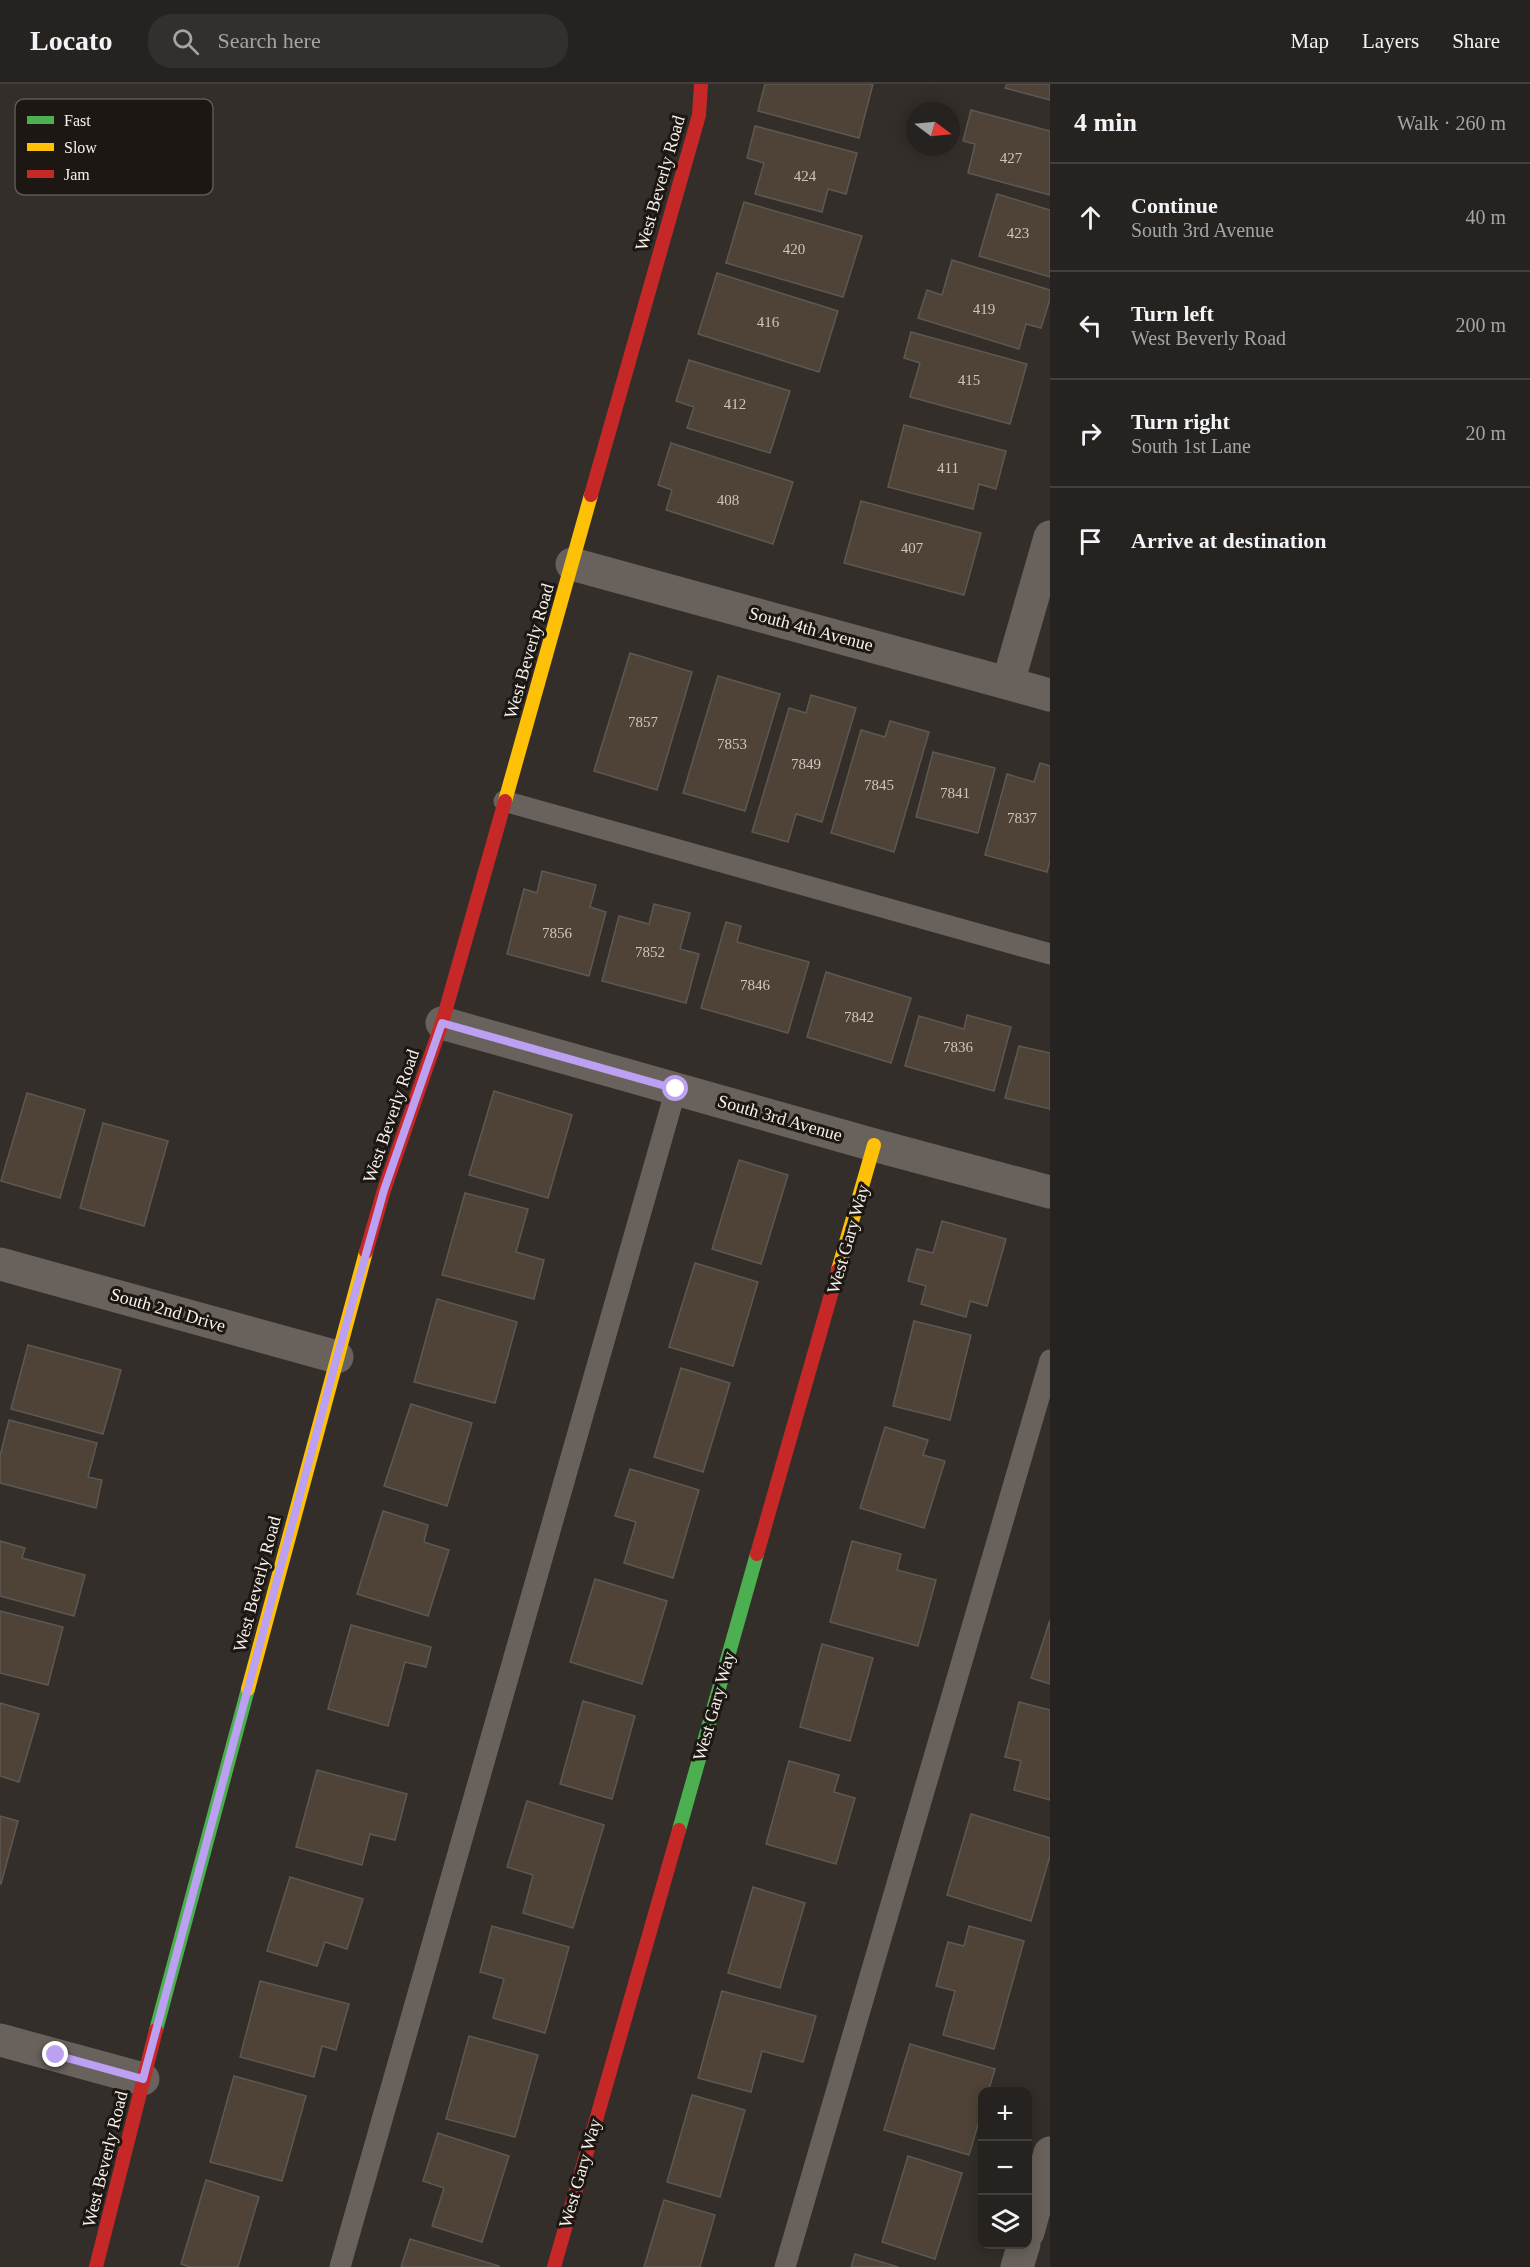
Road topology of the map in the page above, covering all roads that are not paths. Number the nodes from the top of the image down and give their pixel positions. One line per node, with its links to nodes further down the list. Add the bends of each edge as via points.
1 (701, 84): 3 (street, West Beverly Road, via 699,115)
2 (1050, 537): 4 (street)
3 (572, 564): 4 (street, South 4th Avenue); 6 (street, West Beverly Road)
4 (1008, 683): 5 (street, South 4th Avenue)
5 (1050, 695)
6 (504, 801): 7 (lane); 8 (street, West Beverly Road)
7 (1050, 954)
8 (442, 1023): 9 (street, South 3rd Avenue); 13 (street, West Beverly Road, via 384,1190)
9 (676, 1089): 10 (street, South 3rd Avenue); 21 (lane)
10 (874, 1145): 11 (street, South 3rd Avenue); 22 (street, West Gary Way)
11 (1050, 1192)
12 (0, 1264): 13 (street, South 2nd Drive)
13 (337, 1357): 16 (street, West Beverly Road)
14 (1050, 1360): 23 (lane)
15 (0, 2040): 16 (street)
16 (143, 2079): 20 (street, West Beverly Road)
17 (1050, 2152): 18 (street)
18 (1032, 2217)
19 (1022, 2249): 24 (street)
20 (96, 2267)
21 (340, 2267)
22 (554, 2267)
23 (785, 2267)
24 (1017, 2267)

